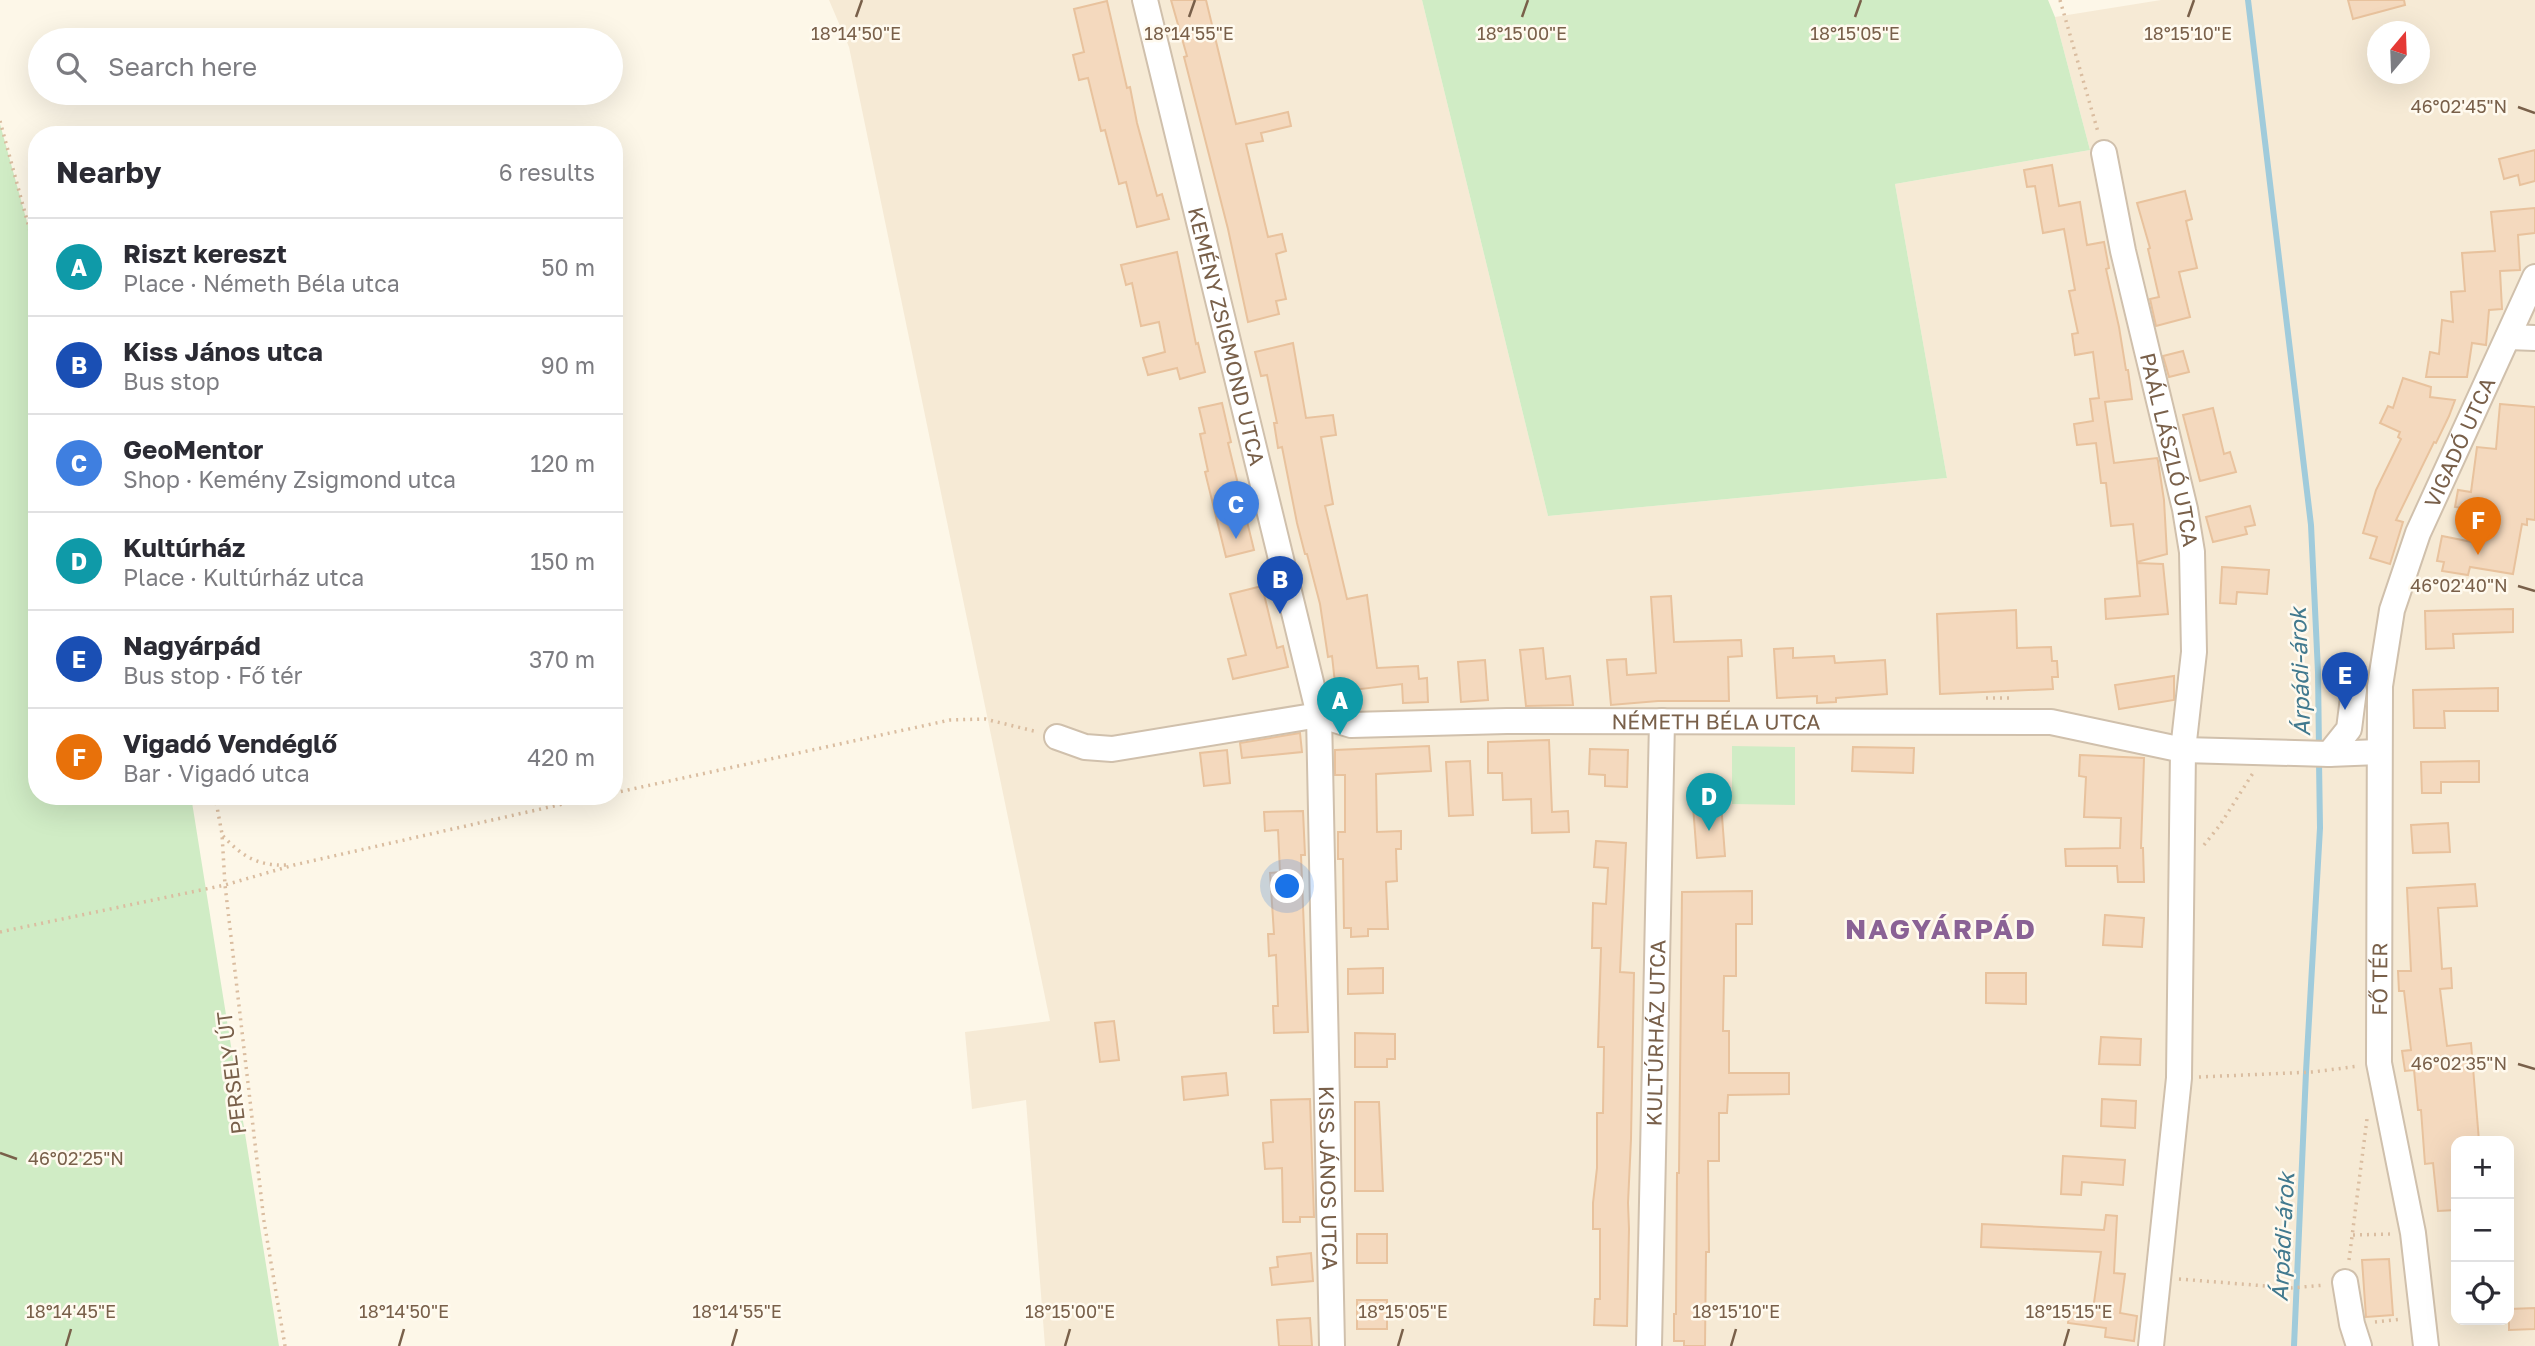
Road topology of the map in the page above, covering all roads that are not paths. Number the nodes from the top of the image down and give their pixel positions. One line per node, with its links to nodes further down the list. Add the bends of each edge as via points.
1 (1145, 0): 8 (street, KEMÉNY ZSIGMOND UTCA)
2 (2104, 153): 11 (street, PAÁL LÁSZLÓ UTCA, via 2192,552 2194,652)
3 (2535, 277): 4 (street, VIGADÓ UTCA)
4 (2508, 337): 5 (street); 6 (street, VIGADÓ UTCA, via 2418,533)
5 (2535, 338)
6 (2392, 610): 12 (street, FŐ TÉR, via 2380,686)
7 (2354, 690): 13 (street, via 2349,729)
8 (1319, 715): 9 (street, NÉMETH BÉLA UTCA, via 1351,726); 10 (street, NÉMETH BÉLA UTCA, via 1112,749 1086,747); 16 (street, KISS JÁNOS UTCA)
9 (1662, 721): 11 (street, NÉMETH BÉLA UTCA, via 2051,722); 17 (street, KULTÚRHÁZ UTCA)
10 (1057, 737)
11 (2183, 750): 13 (street, NÉMETH BÉLA UTCA); 18 (street, via 2179,1078)
12 (2379, 752): 13 (street, NÉMETH BÉLA UTCA); 19 (street, FŐ TÉR, via 2379,1063 2413,1233)
13 (2317, 753)
14 (2346, 1282): 15 (street)
15 (2355, 1335)
16 (1332, 1346)
17 (1649, 1346)
18 (2151, 1346)
19 (2427, 1346)

